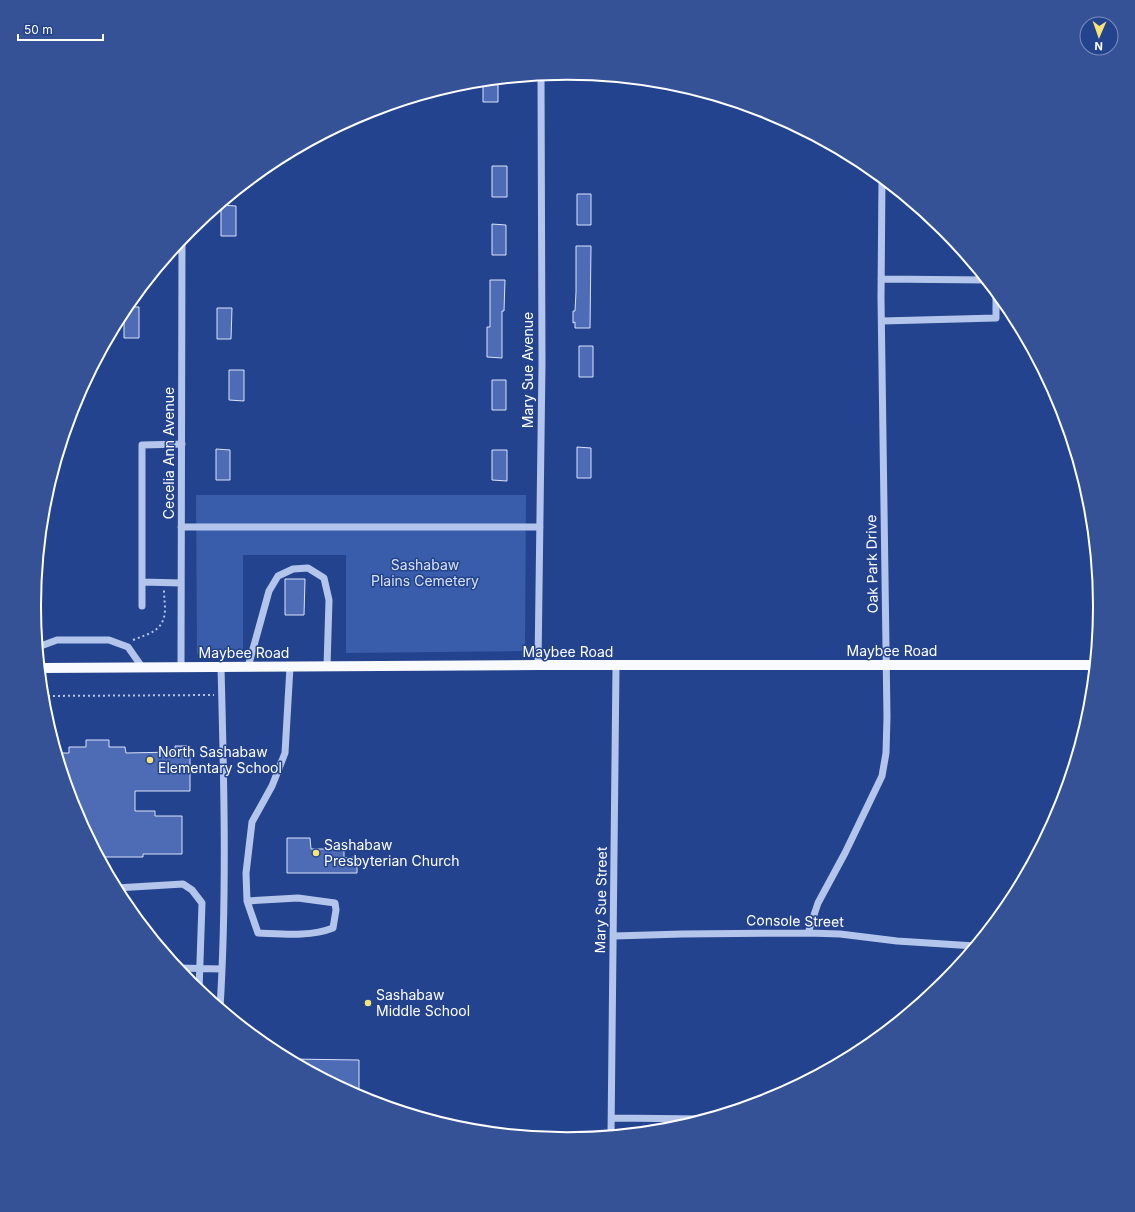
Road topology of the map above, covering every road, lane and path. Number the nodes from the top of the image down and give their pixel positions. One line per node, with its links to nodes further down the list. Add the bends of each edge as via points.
1 (541, 81): 9 (street, Mary Sue Avenue)
2 (882, 184): 4 (street, Oak Park Drive)
3 (182, 248): 8 (street, Cecelia Ann Avenue)
4 (882, 279): 5 (street); 7 (street, Oak Park Drive)
5 (981, 280)
6 (996, 300): 7 (street, via 996,318)
7 (882, 322): 16 (street, Oak Park Drive)
8 (182, 444): 10 (street, Cecelia Ann Avenue); 11 (street, via 142,445)
9 (540, 526): 10 (street); 15 (street, Mary Sue Avenue)
10 (181, 527): 12 (street, Cecelia Ann Avenue)
11 (142, 582): 12 (street); 13 (street)
12 (181, 582): 20 (street, Cecelia Ann Avenue)
13 (142, 606)
14 (43, 645): 19 (street, via 57,640 109,640 128,647)
15 (538, 665): 18 (main road, Maybee Road); 24 (main road, Maybee Road)
16 (886, 665): 17 (main road, Maybee Road); 18 (main road, Maybee Road); 30 (street, Oak Park Drive, via 886,753 882,776 818,902)
17 (1090, 665)
18 (616, 666): 31 (street, Mary Sue Street)
19 (142, 667): 20 (main road, Maybee Road); 25 (main road, Maybee Road)
20 (181, 667): 21 (main road, Maybee Road)
21 (221, 667): 22 (main road, Maybee Road); 26 (street)
22 (248, 667): 23 (main road, Maybee Road); 24 (street, via 269,591 278,576 292,569 308,568 324,578 329,600)
23 (290, 667): 24 (main road, Maybee Road); 29 (street, via 285,753 272,786 252,822 246,873)
24 (327, 667)
25 (45, 668)
26 (222, 695): 27 (path); 35 (street)
27 (49, 696)
28 (123, 888): 34 (street, via 183,884 192,890 202,903)
29 (247, 901): 29 (street, via 258,932 295,934 324,932 333,928 335,903 298,898)
30 (808, 933): 31 (street, Console Street); 32 (street, Console Street)
31 (614, 936): 38 (street, Mary Sue Street)
32 (969, 946)
33 (186, 968): 34 (street)
34 (200, 968): 35 (street); 36 (street)
35 (222, 969): 37 (street)
36 (199, 982)
37 (220, 1002)
38 (612, 1118): 39 (street); 40 (street, Mary Sue Street)
39 (686, 1119)
40 (612, 1130)

